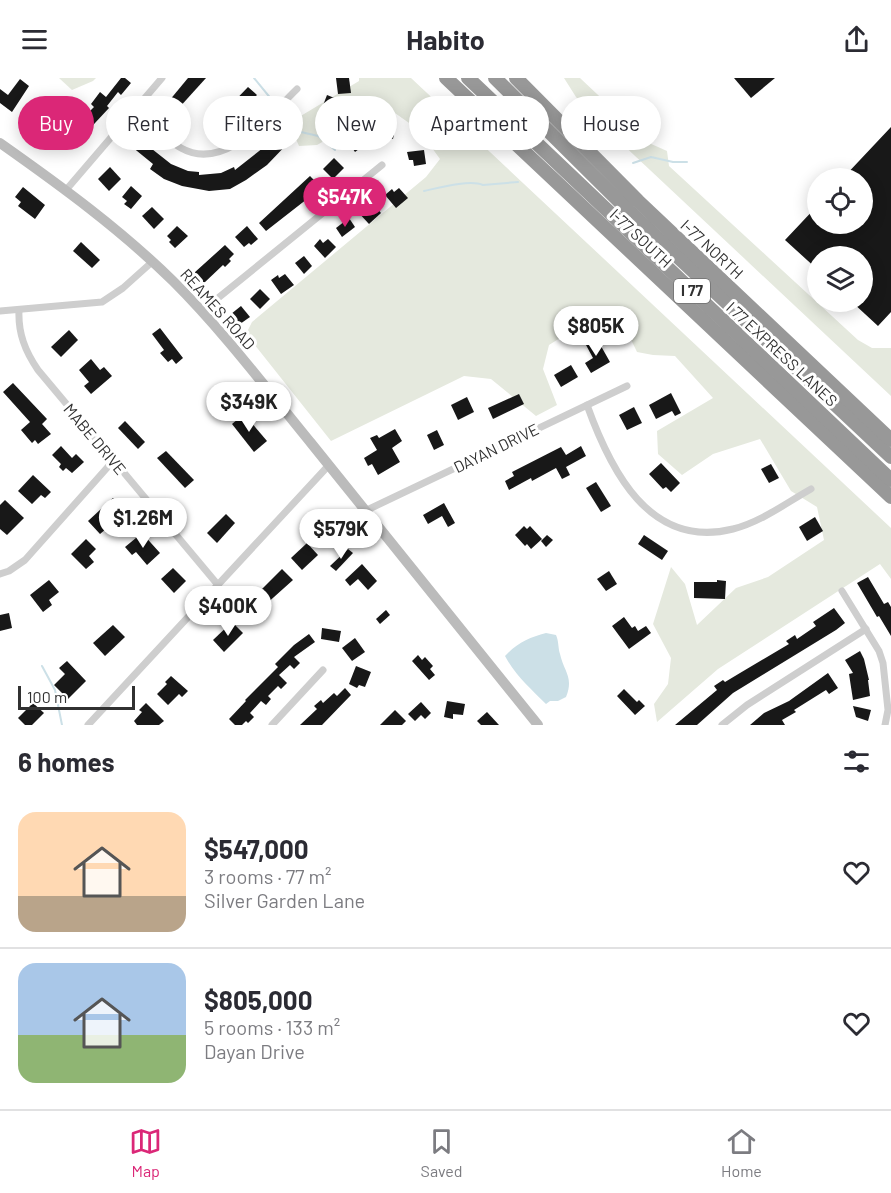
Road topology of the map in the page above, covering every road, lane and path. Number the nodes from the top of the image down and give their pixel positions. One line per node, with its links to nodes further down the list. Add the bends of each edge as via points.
1 (162, 78): 7 (street)
2 (446, 78): 25 (highway, I-77 SOUTH / I 77)
3 (468, 78): 23 (highway, I 77 EXPRESS LANES / I 77)
4 (495, 78): 20 (highway, I 77 EXPRESS LANES / I 77, via 629,211)
5 (516, 78): 19 (highway, I-77 NORTH / I 77, via 653,216)
6 (297, 89): 10 (street, via 230,149 198,153)
7 (146, 96)
8 (0, 143): 12 (main road, REAMES ROAD)
9 (106, 143): 12 (street)
10 (188, 150)
11 (382, 165): 16 (street)
12 (66, 190): 13 (main road, REAMES ROAD)
13 (152, 262): 14 (street, via 102,302); 16 (main road, REAMES ROAD)
14 (19, 310): 15 (street); 21 (street, MABE DRIVE, via 20,333 29,357)
15 (0, 311)
16 (202, 311): 22 (main road, REAMES ROAD)
17 (627, 386): 18 (street, DAYAN DRIVE)
18 (587, 405): 24 (street, via 610,458 633,496 652,514 679,527 706,532 750,524); 26 (street, DAYAN DRIVE)
19 (891, 440)
20 (891, 457)
21 (114, 460): 27 (street, via 25,560); 28 (street, MABE DRIVE)
22 (329, 465): 26 (main road, REAMES ROAD); 28 (street)
23 (891, 480)
24 (811, 489)
25 (891, 497)
26 (365, 511): 34 (main road, REAMES ROAD)
27 (0, 574)
28 (218, 585): 32 (street)
29 (842, 591): 30 (street)
30 (866, 629): 35 (street); 36 (street, via 883,663 888,710)
31 (323, 670): 33 (street)
32 (88, 725)
33 (272, 725)
34 (538, 725)
35 (722, 725)
36 (885, 725)

